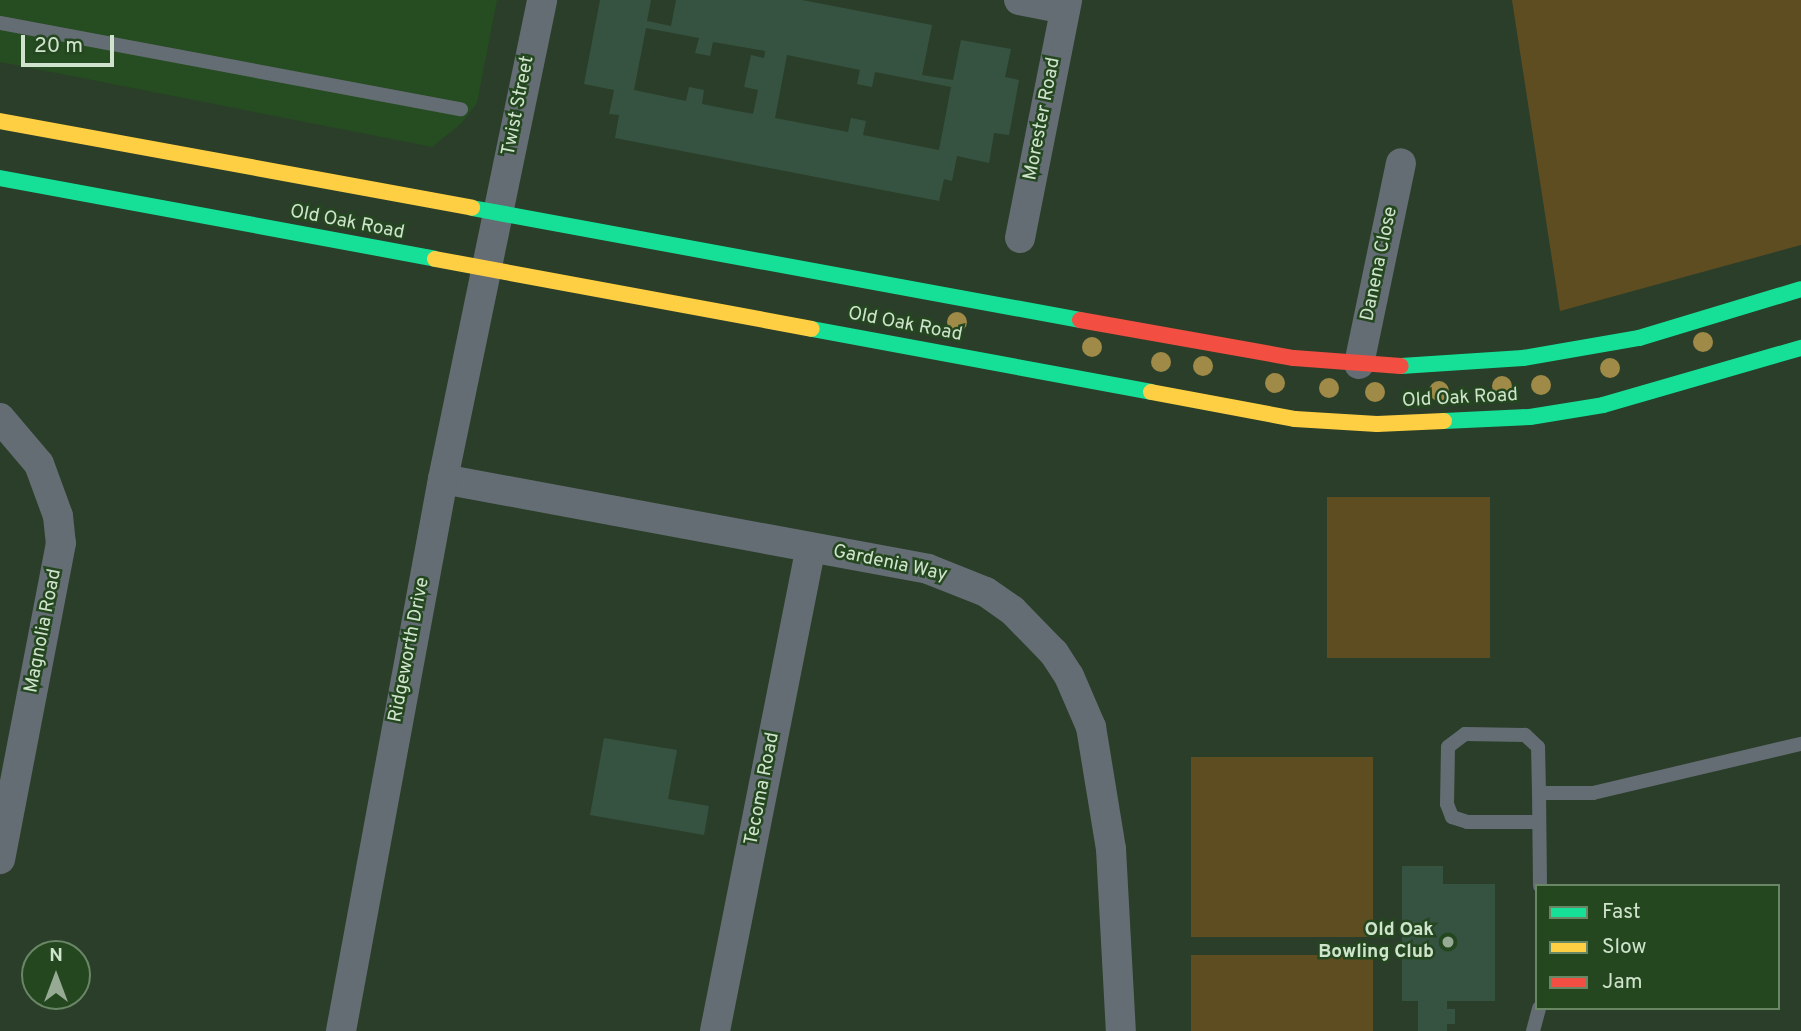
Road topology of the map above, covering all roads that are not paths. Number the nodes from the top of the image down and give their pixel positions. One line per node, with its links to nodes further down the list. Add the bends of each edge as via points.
1 (542, 0): 9 (street, Twist Street)
2 (1019, 0): 3 (street)
3 (1066, 4): 10 (street, Morester Road)
4 (0, 23): 5 (lane)
5 (461, 109)
6 (0, 121): 9 (main road, Old Oak Road)
7 (1401, 163): 14 (street, Danena Close)
8 (0, 178): 11 (main road, Old Oak Road)
9 (498, 212): 11 (street, Twist Street); 14 (main road, Old Oak Road, via 1294,358)
10 (1020, 238)
11 (485, 270): 13 (main road, Old Oak Road, via 1296,419 1389,424 1530,417 1603,405); 16 (street, Ridgeworth Drive)
12 (1801, 289): 14 (main road, Old Oak Road, via 1639,338 1524,358 1405,366)
13 (1801, 348)
14 (1359, 364)
15 (0, 418): 21 (street, Magnolia Road, via 39,464 58,516 61,543)
16 (443, 479): 17 (street, Gardenia Way); 24 (street, Ridgeworth Drive)
17 (811, 548): 25 (street, Tecoma Road); 26 (street, Gardenia Way, via 928,569 986,592 1036,631 1069,676 1091,727 1107,810)
18 (1801, 744): 19 (lane, via 1593,793)
19 (1539, 793): 20 (lane); 20 (lane, via 1538,747 1525,735 1465,733 1448,747 1447,804 1452,817 1467,822)
20 (1539, 822): 22 (lane)
21 (0, 859)
22 (1539, 884)
23 (1538, 1010): 27 (lane)
24 (341, 1031)
25 (715, 1031)
26 (1121, 1031)
27 (1533, 1031)

